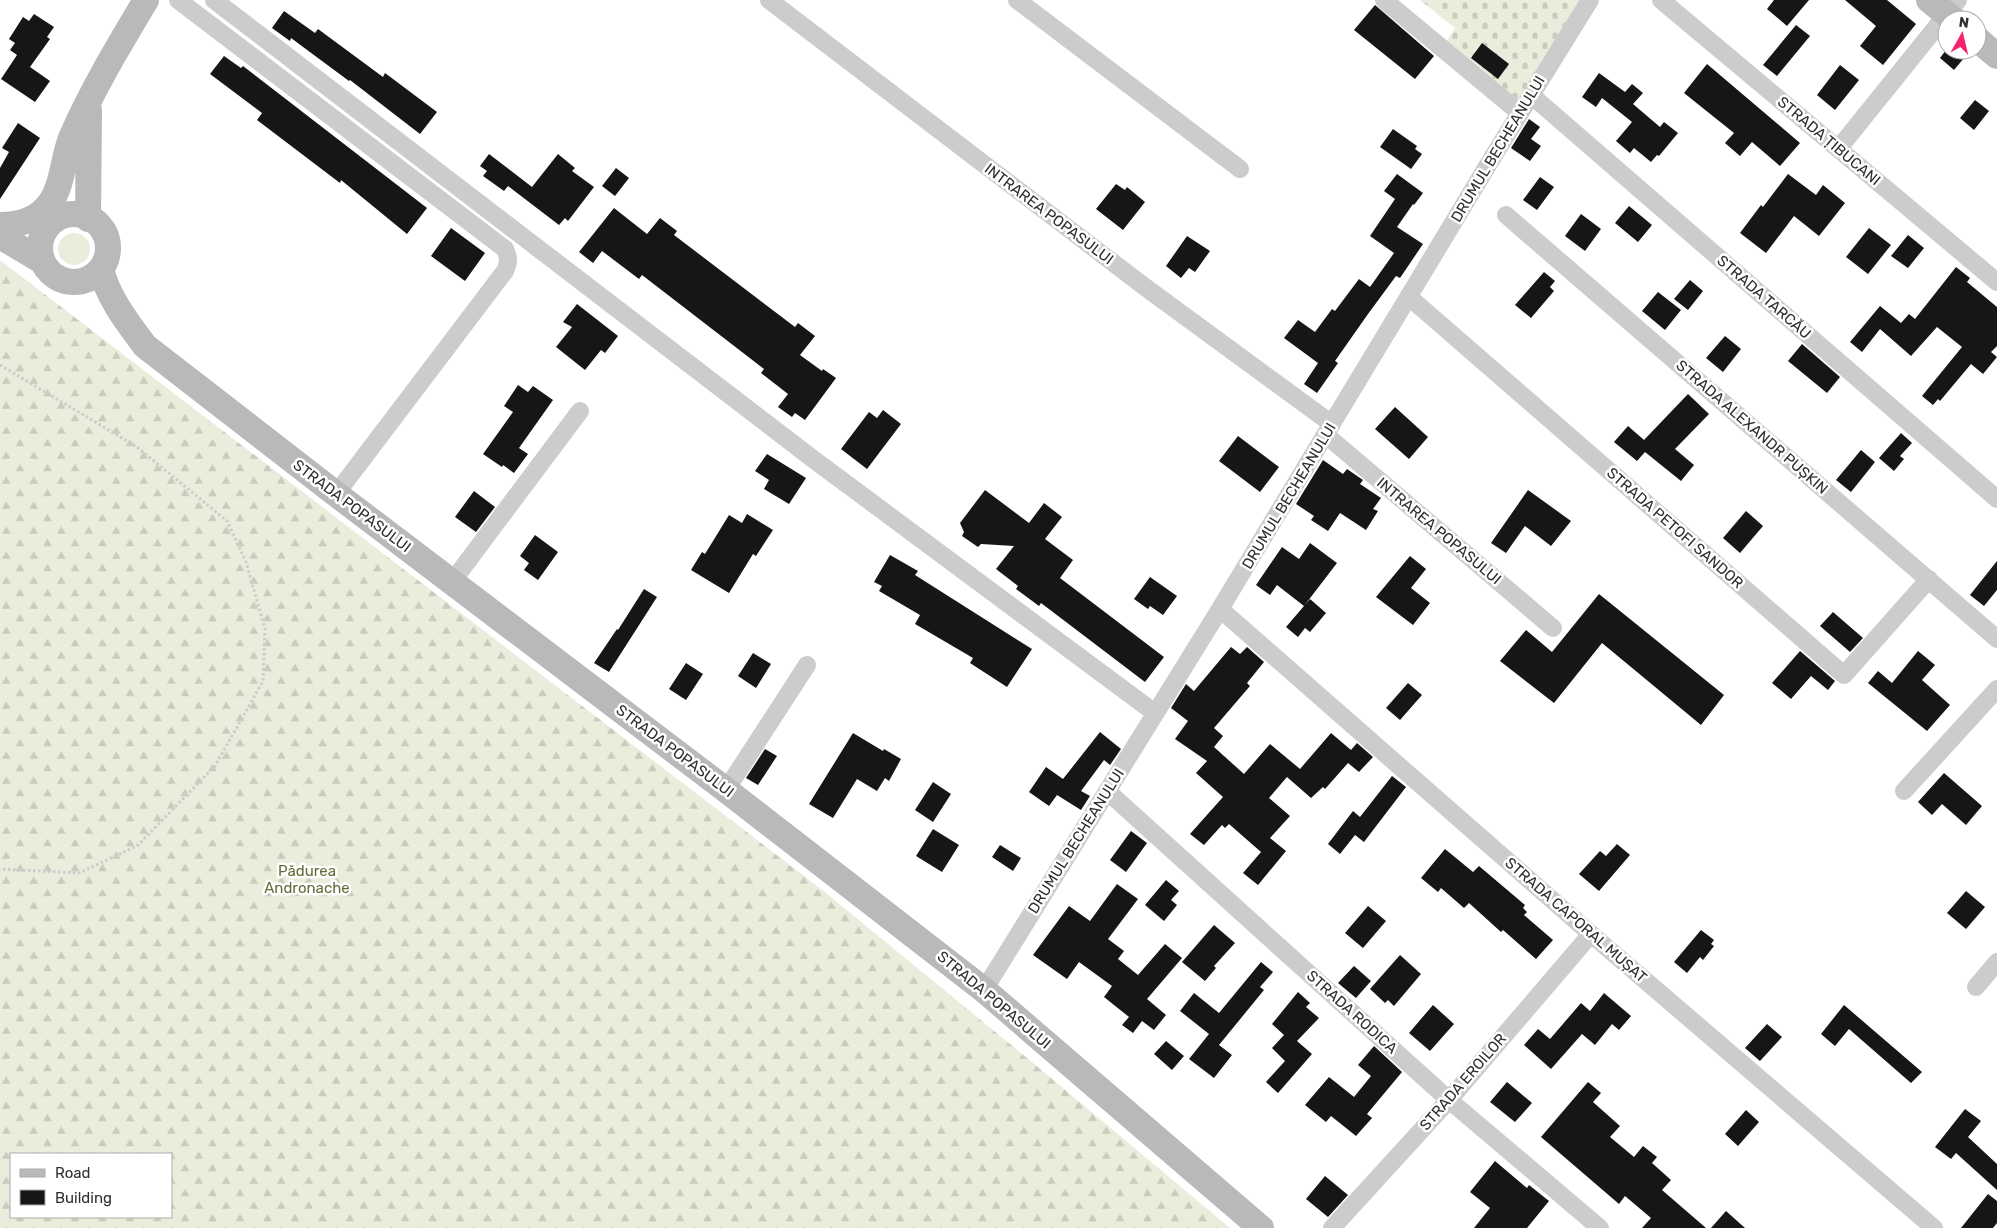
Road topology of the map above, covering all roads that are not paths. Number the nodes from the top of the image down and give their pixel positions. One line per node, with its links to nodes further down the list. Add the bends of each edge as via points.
1 (146, 0): 13 (street)
2 (178, 0): 29 (street, via 505,249 509,261 505,271)
3 (214, 0): 38 (street, via 806,454)
4 (769, 0): 28 (street, INTRAREA POPASULUI)
5 (1017, 0): 16 (street)
6 (1384, 0): 14 (street)
7 (1590, 0): 12 (street, DRUMUL BECHEANULUI)
8 (1661, 0): 15 (street, STRADA ȚIBUCANI)
9 (1947, 9): 15 (street)
10 (1987, 48): 11 (street)
11 (1997, 56)
12 (1531, 95): 14 (street, DRUMUL BECHEANULUI); 30 (street, STRADA TARCĂU)
13 (89, 101): 18 (street); 19 (street, via 71,139 51,202 35,218)
14 (1520, 113): 25 (street, DRUMUL BECHEANULUI)
15 (1838, 148): 24 (street, STRADA ȚIBUCANI)
16 (1240, 170)
17 (1506, 215): 31 (street, STRADA ALEXANDR PUȘKIN)
18 (65, 222): 19 (street, via 31,234); 21 (street, via 39,248); 22 (street, via 99,226 107,240)
19 (0, 226)
20 (0, 236): 21 (street)
21 (42, 261): 23 (street, via 59,278)
22 (101, 270): 23 (street, via 91,278); 26 (street, STRADA POPASULUI, via 119,310)
23 (77, 282): 26 (street, via 123,330)
24 (1997, 282)
25 (1409, 297): 28 (street, DRUMUL BECHEANULUI); 31 (street, STRADA PETOFI SANDOR, via 1844,675)
26 (145, 346): 29 (street, STRADA POPASULUI)
27 (580, 411): 32 (street)
28 (1329, 429): 33 (street, DRUMUL BECHEANULUI); 34 (street, INTRAREA POPASULUI)
29 (336, 494): 32 (street, STRADA POPASULUI)
30 (1997, 499)
31 (1929, 579): 35 (street, STRADA ALEXANDR PUȘKIN)
32 (452, 582): 39 (street, STRADA POPASULUI)
33 (1220, 610): 38 (street, DRUMUL BECHEANULUI); 42 (street, STRADA CAPORAL MUȘAT)
34 (1553, 628)
35 (1997, 639)
36 (808, 665): 39 (street)
37 (1997, 688): 41 (street)
38 (1155, 713): 40 (street, DRUMUL BECHEANULUI)
39 (726, 790): 45 (street, STRADA POPASULUI)
40 (1107, 791): 45 (street, DRUMUL BECHEANULUI); 46 (street, STRADA RODICA)
41 (1904, 791)
42 (1592, 934): 46 (street, STRADA EROILOR); 50 (street, STRADA CAPORAL MUȘAT)
43 (1997, 962): 44 (street)
44 (1976, 987)
45 (984, 990): 47 (street, STRADA POPASULUI)
46 (1449, 1100): 48 (street, STRADA EROILOR); 49 (street, STRADA RODICA)
47 (1260, 1228)
48 (1332, 1228)
49 (1600, 1228)
50 (1934, 1228)

